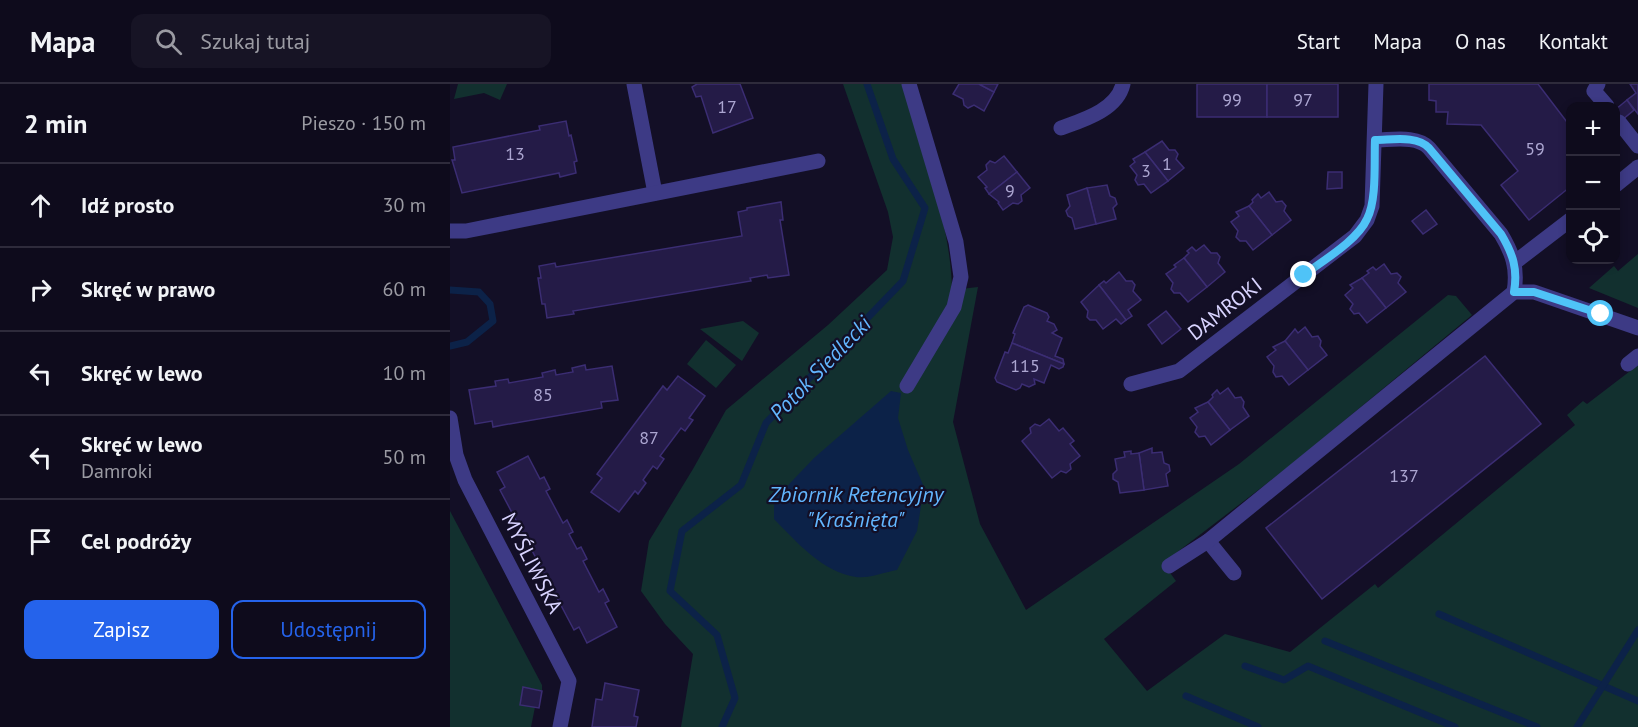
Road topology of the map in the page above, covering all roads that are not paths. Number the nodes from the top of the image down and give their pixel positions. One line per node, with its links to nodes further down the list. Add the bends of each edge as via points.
1 (634, 84): 14 (street)
2 (909, 84): 21 (street, via 956,242 961,278 954,308)
3 (1123, 84): 8 (street, via 1110,105 1092,117)
4 (1376, 84): 9 (street, DAMROKI)
5 (1598, 84): 6 (street, via 1594,91)
6 (1604, 102)
7 (1620, 123): 10 (street)
8 (1062, 128)
9 (1375, 140): 17 (street, via 1425,143 1501,234); 20 (street, DAMROKI, via 1372,206 1355,236 1179,371)
10 (1638, 146)
11 (818, 161): 14 (street)
12 (1638, 167): 13 (street)
13 (1620, 182)
14 (655, 193): 16 (street)
15 (1566, 223): 17 (street)
16 (450, 231)
17 (1514, 262): 18 (street)
18 (1514, 292): 19 (street, via 1534,292); 23 (street)
19 (1638, 328)
20 (1131, 384)
21 (907, 386)
22 (450, 418): 26 (street, MYŚLIWSKA, via 465,480 569,681)
23 (1208, 541): 24 (street); 25 (street)
24 (1169, 566)
25 (1234, 573)
26 (560, 727)

